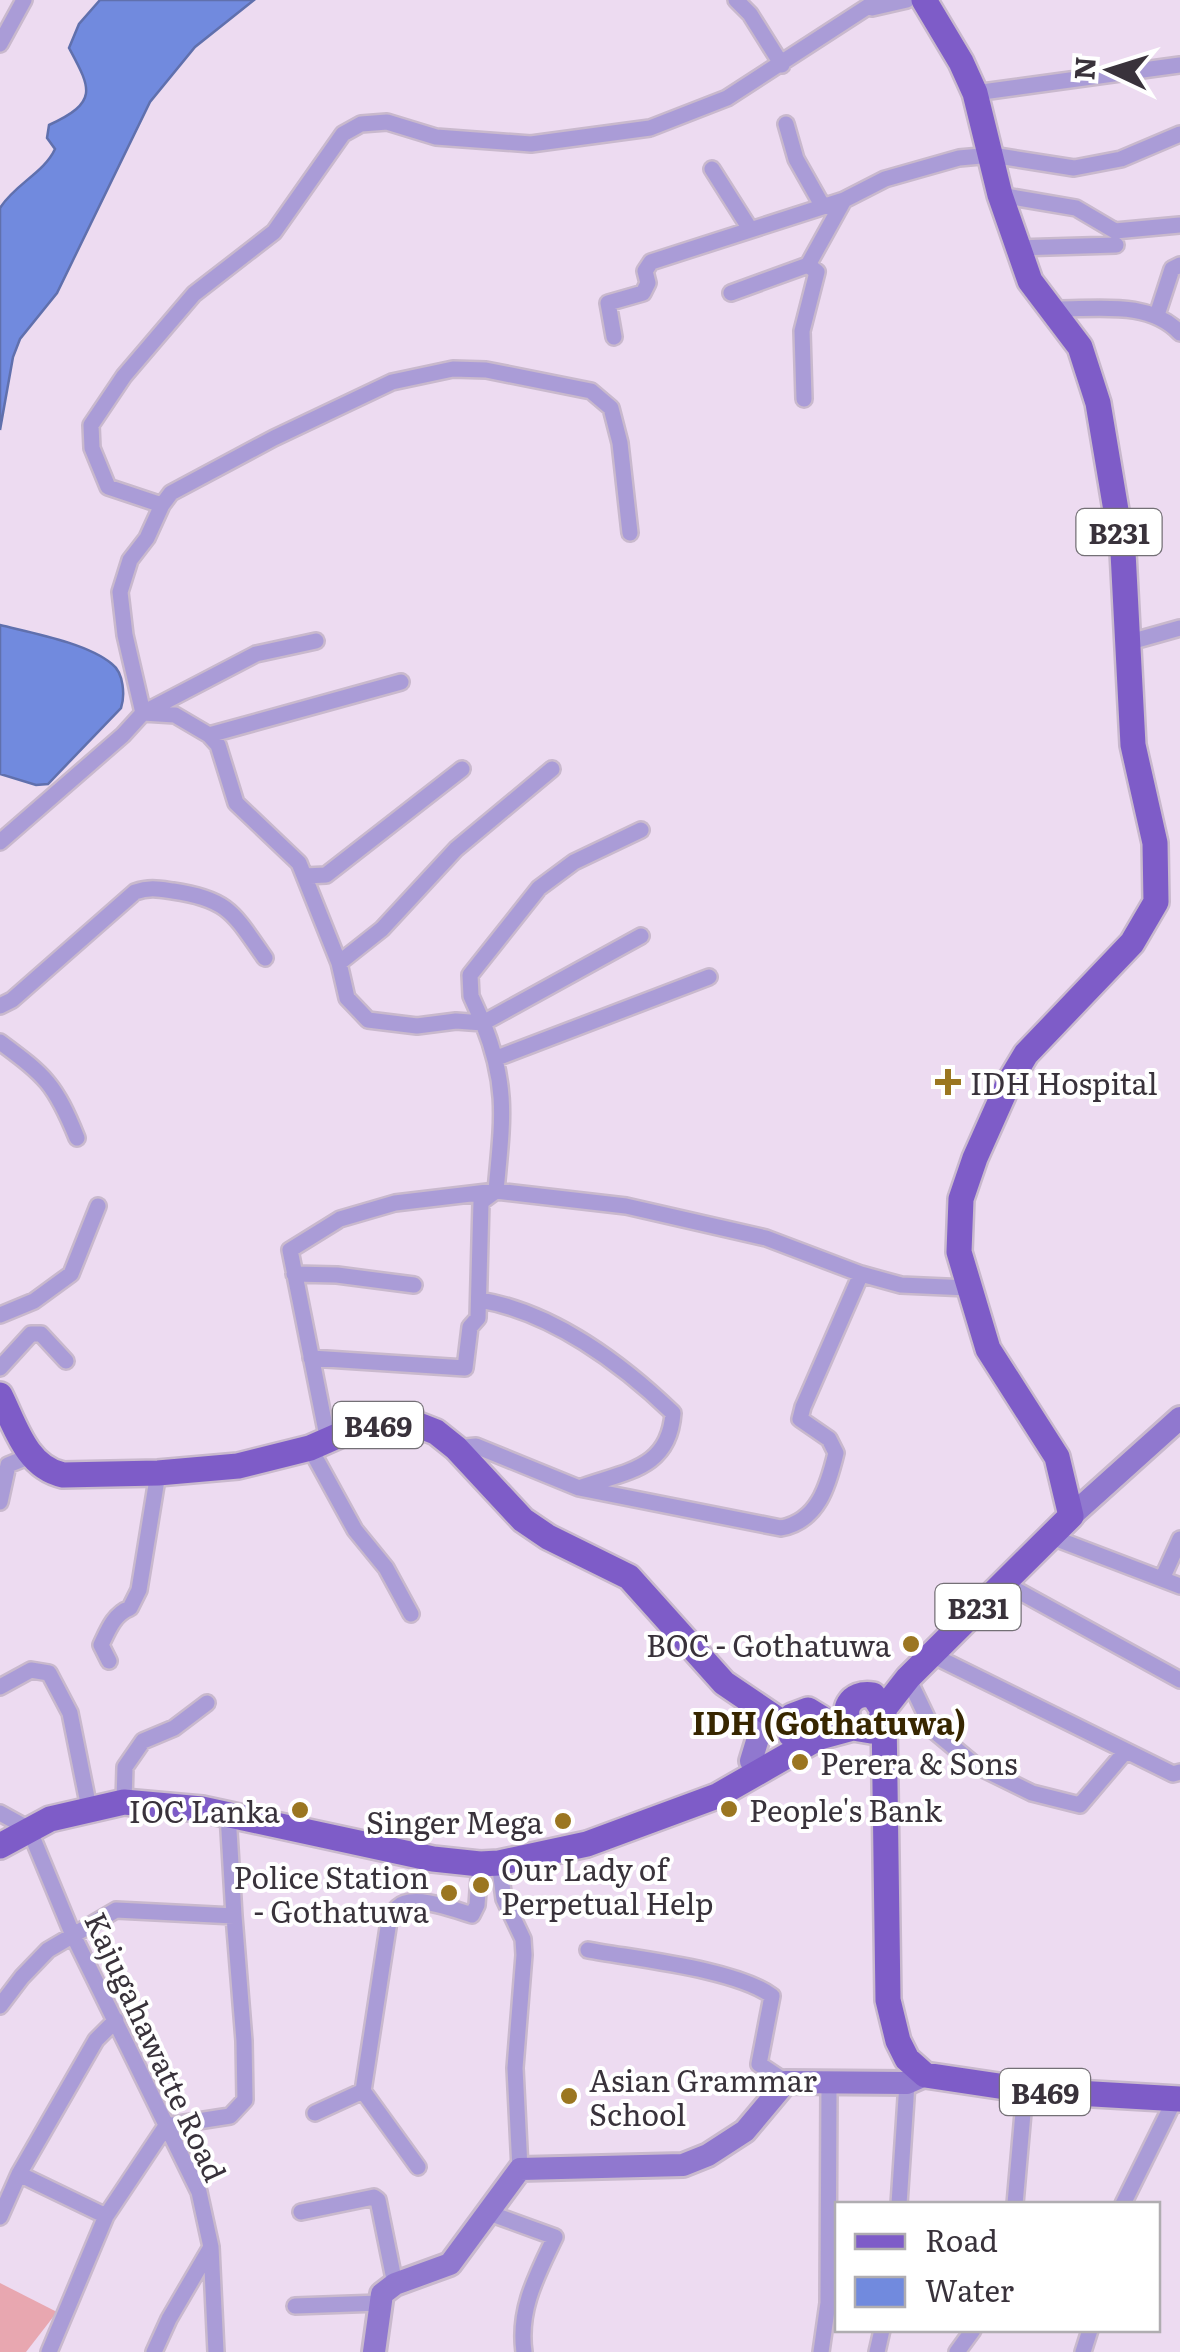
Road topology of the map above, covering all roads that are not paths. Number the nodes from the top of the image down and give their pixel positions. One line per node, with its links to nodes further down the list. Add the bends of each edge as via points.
1 (24, 0): 6 (street)
2 (736, 0): 7 (street)
3 (908, 0): 5 (street)
4 (924, 0): 9 (main road, B231)
5 (873, 4): 7 (street)
6 (0, 44)
7 (782, 65): 29 (street, via 727,98 650,128 531,144 436,137 387,122 360,124 343,134 274,232 194,294 91,425 92,448 108,488)
8 (1180, 65): 9 (street)
9 (974, 93): 12 (main road, B231)
10 (786, 124): 16 (street)
11 (1180, 134): 12 (street, via 1121,159 1074,168)
12 (992, 155): 14 (main road, B231); 15 (street, via 885,178)
13 (712, 170): 18 (street)
14 (1000, 195): 17 (street, via 1076,208 1116,230); 20 (main road, B231)
15 (844, 200): 16 (street); 21 (street)
16 (822, 204): 18 (street)
17 (1180, 224)
18 (750, 229): 27 (street, via 652,262 642,293 608,303)
19 (1116, 246): 20 (street)
20 (1016, 248): 24 (main road, B231)
21 (808, 265): 23 (street); 28 (street, via 816,272 802,330)
22 (1180, 265): 25 (street, via 1172,269)
23 (732, 292)
24 (1051, 309): 25 (street, via 1144,310); 33 (main road, B231, via 1080,347 1098,404 1123,552)
25 (1157, 316): 26 (street)
26 (1180, 333)
27 (614, 337)
28 (804, 399)
29 (162, 505): 30 (street, via 172,493 274,438 392,382 453,368 591,392 611,408); 35 (street, via 120,592)
30 (630, 533)
31 (1180, 628): 33 (street)
32 (316, 641): 35 (street, via 256,654)
33 (1130, 642): 56 (main road, B231, via 1133,745 1155,843 1156,902 1132,943 1041,1037 1008,1084 961,1199 959,1252)
34 (401, 682): 36 (street)
35 (143, 713): 36 (street, via 174,716); 40 (street)
36 (209, 736): 41 (street, via 236,803 299,862)
37 (462, 769): 41 (street, via 326,875)
38 (552, 770): 44 (street, via 456,849)
39 (641, 830): 47 (street, via 574,862 539,888 470,975)
40 (0, 842)
41 (305, 876): 44 (street)
42 (641, 936): 47 (street)
43 (265, 958): 46 (street, via 235,916 208,896 148,887)
44 (339, 963): 47 (street, via 347,998 368,1020)
45 (709, 976): 49 (street)
46 (0, 1006)
47 (483, 1023): 49 (street)
48 (0, 1042): 50 (street, via 41,1072)
49 (497, 1058): 51 (street, via 504,1102)
50 (77, 1138)
51 (496, 1191): 53 (street, via 394,1202 340,1219 290,1250); 54 (street, via 626,1206 766,1238); 57 (street, via 481,1202)
52 (98, 1206): 58 (street, via 71,1274)
53 (294, 1274): 55 (street); 59 (street)
54 (861, 1274): 56 (street, via 902,1285); 68 (street, via 803,1407 800,1419 829,1439 836,1453 813,1512 798,1525 781,1528)
55 (414, 1285)
56 (968, 1288): 70 (main road, B231, via 988,1349 1056,1457)
57 (480, 1300): 59 (street, via 465,1368); 68 (street, via 512,1305 576,1338 673,1413 672,1436 654,1460)
58 (0, 1315)
59 (312, 1358): 64 (street)
60 (66, 1361): 61 (street, via 42,1334 31,1334)
61 (0, 1368)
62 (0, 1395): 66 (main road)
63 (1180, 1418): 70 (street)
64 (319, 1444): 65 (main road, B469, via 403,1420); 67 (main road, B469, via 238,1466); 76 (street, via 355,1530)
65 (456, 1448): 68 (street, via 476,1446); 79 (main road, B469, via 524,1520 629,1578)
66 (13, 1464): 67 (main road, B469, via 63,1475); 69 (street)
67 (158, 1473): 78 (street, via 140,1590 101,1645)
68 (579, 1488)
69 (0, 1502)
70 (1071, 1516): 71 (main road, B231)
71 (1049, 1536): 73 (street); 74 (main road, B231)
72 (1180, 1539): 73 (street)
73 (1162, 1579): 75 (street)
74 (1002, 1582): 77 (main road, B231); 81 (street)
75 (1180, 1586)
76 (411, 1614)
77 (932, 1656): 80 (main road, B231); 88 (street)
78 (109, 1661)
79 (712, 1667): 83 (main road, B469); 86 (main road, B469)
80 (908, 1678): 85 (main road, B231); 88 (street, via 934,1730 975,1764 1032,1793 1080,1805)
81 (1180, 1680)
82 (0, 1687): 94 (street, via 31,1670 49,1673 70,1713)
83 (748, 1702): 86 (main road, B469); 89 (street, via 762,1726)
84 (207, 1703): 92 (street, via 143,1741 125,1768)
85 (870, 1704): 86 (main road, B231); 87 (main road, via 846,1710); 90 (main road)
86 (803, 1728): 87 (main road, B231); 89 (main road, B231); 93 (main road, B231, via 717,1796)
87 (857, 1730): 90 (main road)
88 (1125, 1752): 91 (street)
89 (751, 1761): 93 (main road, B231)
90 (884, 1771): 105 (main road, via 888,2000)
91 (1180, 1772)
92 (124, 1802): 94 (main road, B231); 96 (main road, B231)
93 (695, 1802): 99 (main road, B231, via 587,1844)
94 (89, 1808): 97 (main road, B231)
95 (0, 1813): 97 (street)
96 (228, 1814): 99 (main road, B231, via 433,1860); 100 (street)
97 (29, 1829): 98 (main road, B231); 101 (street, Kajugahawatte Road)
98 (0, 1846)
99 (490, 1864): 109 (street, via 472,1914 407,1902 389,1921); 114 (street, via 523,1939 516,2068)
100 (234, 1916): 101 (street, via 116,1910); 112 (street, via 245,2100 230,2116)
101 (72, 1933): 103 (street, via 48,1950); 104 (street, Kajugahawatte Road)
102 (588, 1950): 106 (street, via 762,1989 772,1996 759,2064)
103 (0, 2006)
104 (116, 2020): 112 (street, Kajugahawatte Road); 115 (street, via 96,2040)
105 (916, 2079): 107 (street); 108 (main road, B469); 116 (street)
106 (786, 2082): 107 (street); 114 (street, via 745,2132 683,2165)
107 (829, 2084): 132 (street, via 828,2303)
108 (1026, 2090): 110 (main road, B469); 117 (street)
109 (363, 2091): 111 (street); 113 (street)
110 (1177, 2099): 118 (street)
111 (315, 2114)
112 (166, 2126): 122 (street); 123 (street, Kajugahawatte Road, via 199,2192)
113 (418, 2167)
114 (520, 2169): 120 (street)
115 (19, 2174): 121 (street); 122 (street)
116 (899, 2202)
117 (1014, 2202)
118 (1124, 2202)
119 (300, 2212): 124 (street, via 374,2197)
120 (489, 2213): 124 (street, via 450,2264); 131 (street, via 555,2237 522,2319)
121 (0, 2216)
122 (106, 2216): 127 (street)
123 (211, 2247): 128 (street); 129 (street, Kajugahawatte Road)
124 (396, 2284): 125 (street)
125 (380, 2303): 126 (street); 130 (street)
126 (294, 2306)
127 (49, 2352)
128 (154, 2352)
129 (216, 2352)
130 (374, 2352)
131 (524, 2352)
132 (820, 2352)

